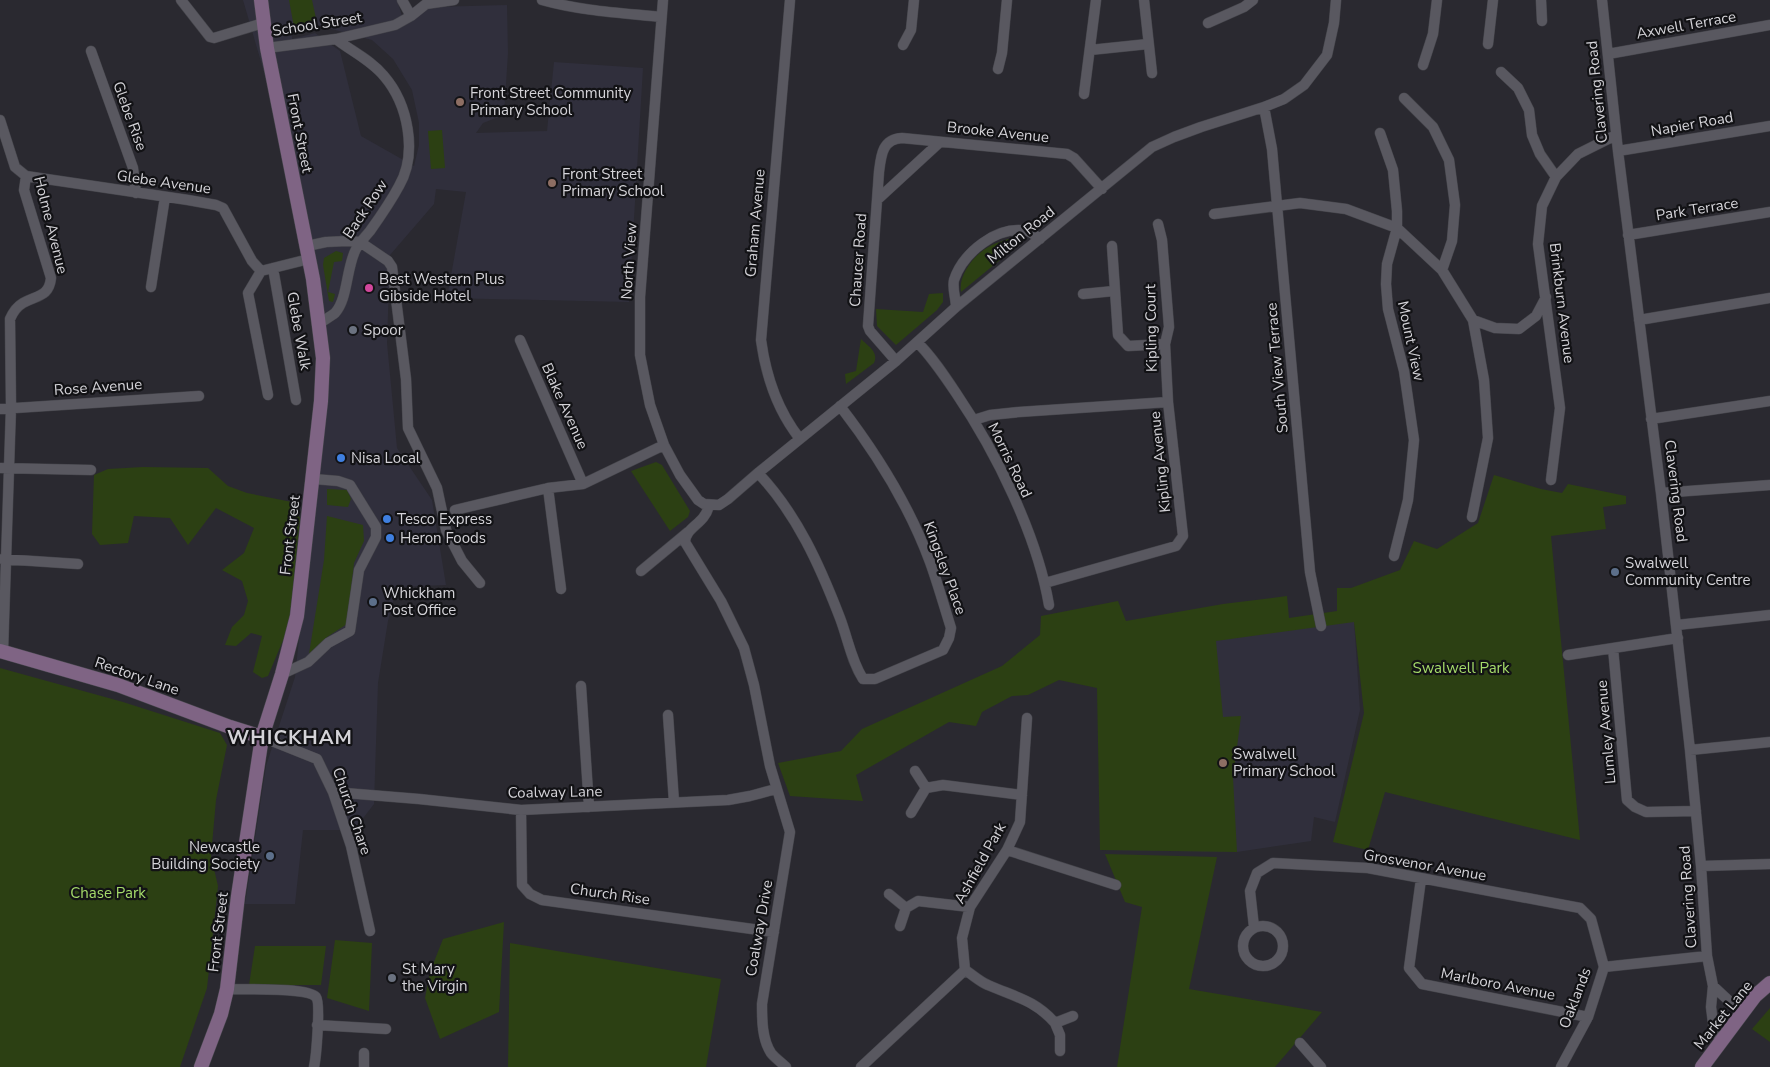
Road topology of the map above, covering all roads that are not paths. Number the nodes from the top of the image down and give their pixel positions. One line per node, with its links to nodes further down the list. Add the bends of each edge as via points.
1 (182, 0): 21 (street, via 210,38)
2 (260, 0): 21 (main road, Front Street)
3 (402, 0): 18 (street)
4 (454, 0): 18 (street, School Street, via 426,4)
5 (543, 0): 19 (street, via 560,5)
6 (663, 0): 19 (street, North View)
7 (790, 0): 88 (street, Graham Avenue, via 760,340 777,402)
8 (914, 0): 27 (street, via 911,30)
9 (1007, 0): 33 (street)
10 (1096, 0): 29 (street)
11 (1144, 0): 25 (street)
12 (1253, 0): 22 (street)
13 (1336, 0): 38 (street, Milton Road, via 1327,55 1304,85 1284,99)
14 (1437, 0): 32 (street)
15 (1493, 0): 26 (street)
16 (1541, 0): 20 (street)
17 (1602, 0): 31 (street, Clavering Road)
18 (411, 16): 24 (street, School Street, via 395,25)
19 (661, 17): 89 (street, North View, via 640,297 640,355 650,405)
20 (1542, 21)
21 (263, 23): 28 (main road, Front Street)
22 (1208, 23)
23 (1770, 25): 31 (street, Axwell Terrace)
24 (336, 39): 28 (street, School Street); 59 (street, Back Row, via 383,75 397,96 408,133 405,175)
25 (1148, 44): 29 (street); 35 (street)
26 (1488, 44)
27 (903, 45)
28 (267, 48): 61 (main road, Front Street)
29 (1090, 50): 36 (street)
30 (91, 51): 49 (street, Glebe Rise, via 133,168)
31 (1608, 54): 42 (street, Clavering Road)
32 (1423, 65)
33 (998, 69)
34 (1501, 72): 47 (street, via 1518,88 1529,110 1532,135 1540,154)
35 (1152, 73)
36 (1084, 94)
37 (1404, 98): 63 (street, via 1433,126 1449,160 1455,205 1452,241)
38 (1264, 107): 48 (street, Milton Road, via 1183,133 1152,147); 52 (street, South View Terrace)
39 (0, 120): 46 (street, Holme Avenue, via 15,167)
40 (1770, 126): 45 (street, Napier Road)
41 (1380, 133): 56 (street, Mount View, via 1393,170)
42 (1616, 135): 45 (street, Clavering Road); 47 (street, Brinkburn Avenue, via 1578,154)
43 (940, 142): 44 (street, Brooke Avenue, via 895,138); 48 (street, Brooke Avenue, via 1067,154); 51 (street)
44 (881, 151): 51 (street, Chaucer Road)
45 (1618, 151): 57 (street, Clavering Road)
46 (26, 176): 49 (street, Glebe Avenue); 84 (street, Holme Avenue, via 24,190 51,278 47,290 16,308 10,319)
47 (1556, 177): 68 (street, Brinkburn Avenue, via 1542,206 1538,244)
48 (1102, 189): 58 (street, Milton Road)
49 (136, 193): 50 (street, Glebe Avenue)
50 (165, 197): 64 (street, Glebe Avenue, via 224,208 252,261); 65 (street)
51 (877, 200): 77 (street, Chaucer Road, via 868,326)
52 (1277, 205): 54 (street); 56 (street, via 1300,203 1346,209); 113 (street, South View Terrace, via 1310,572)
53 (1770, 212): 57 (street, Park Terrace)
54 (1214, 214)
55 (1158, 224): 76 (street, Kipling Court, via 1169,327)
56 (1397, 228): 63 (street); 103 (street, Mount View, via 1387,264 1386,284 1414,440 1408,500)
57 (1628, 235): 72 (street, Clavering Road)
58 (1040, 238): 70 (street, Milton Road); 70 (street, via 1028,231 1013,232 992,237 978,246 954,282)
59 (360, 242): 61 (street, via 326,242); 73 (street, Back Row, via 351,260 343,301); 107 (street, via 388,261 392,268 406,379 408,428 437,488 446,530 462,561)
60 (1112, 246): 66 (street)
61 (308, 252): 62 (street); 73 (main road, Front Street)
62 (273, 268): 64 (street); 80 (street, Glebe Walk)
63 (1442, 270): 71 (street)
64 (261, 271): 78 (street, via 248,293)
65 (151, 287)
66 (1114, 291): 67 (street); 76 (street, via 1118,335 1128,346)
67 (1083, 294)
68 (1546, 297): 71 (street, via 1536,316 1519,329 1495,328); 94 (street, Brinkburn Avenue, via 1560,408)
69 (1770, 298): 72 (street)
70 (956, 307): 75 (street, Milton Road)
71 (1473, 320): 101 (street, via 1484,380 1488,438)
72 (1639, 320): 86 (street, Clavering Road)
73 (319, 324): 93 (main road, Front Street, via 323,358)
74 (520, 340): 95 (street, Blake Avenue)
75 (917, 342): 77 (street, Milton Road); 87 (street, Morris Road)
76 (1165, 344): 82 (street, Kipling Court)
77 (896, 360): 83 (street, Milton Road)
78 (268, 395)
79 (199, 396): 84 (street, Rose Avenue)
80 (296, 400)
81 (1770, 401): 86 (street)
82 (1168, 402): 87 (street, Kipling Avenue, via 990,414); 108 (street, Kipling Avenue, via 1183,536 1176,546)
83 (840, 406): 88 (street, Milton Road); 92 (street, Kingsley Place, via 881,462 931,563 951,628 943,650 875,679 863,679 855,667 841,620 814,555 785,507)
84 (12, 407): 85 (street, Rose Avenue); 90 (street, Holme Avenue)
85 (0, 408)
86 (1651, 419): 98 (street, Clavering Road)
87 (974, 420): 108 (street, Morris Road, via 1014,498)
88 (800, 439): 92 (street, Milton Road)
89 (664, 445): 95 (street); 99 (street, North View, via 698,500)
90 (5, 468): 91 (street); 104 (street, Holme Avenue)
91 (91, 470)
92 (758, 473): 99 (street, Milton Road, via 725,501)
93 (314, 479): 118 (main road, Front Street, via 297,616); 118 (street, via 350,485 376,527 376,537 359,570 350,631 328,643 308,662)
94 (1551, 480)
95 (583, 484): 97 (street)
96 (1770, 485): 98 (street)
97 (548, 488): 100 (street); 109 (street)
98 (1661, 493): 112 (street, Clavering Road)
99 (709, 506): 102 (street, via 703,519)
100 (455, 510)
101 (1472, 517)
102 (688, 532): 106 (street); 127 (street, Coalway Drive, via 686,545 721,601 744,648)
103 (1394, 556)
104 (3, 559): 105 (street); 116 (street, Holme Avenue)
105 (78, 564)
106 (641, 571)
107 (480, 583)
108 (1045, 583): 110 (street, Morris Road)
109 (561, 589)
110 (1049, 605)
111 (1770, 615): 112 (street)
112 (1677, 625): 114 (street, Clavering Road)
113 (1320, 626)
114 (1678, 638): 115 (street); 124 (street, Clavering Road)
115 (1613, 648): 117 (street); 133 (street, Lumley Avenue, via 1627,800 1646,812)
116 (2, 652): 122 (main road, Rectory Lane, via 118,685)
117 (1568, 655)
118 (282, 674): 122 (main road, Front Street)
119 (581, 686): 131 (street)
120 (668, 715): 130 (street)
121 (1027, 718): 129 (street, Ashfield Park)
122 (262, 737): 128 (street, Church Chare, via 317,759); 152 (main road, Front Street)
123 (1770, 742): 124 (street)
124 (1690, 750): 133 (street, Clavering Road)
125 (915, 771): 126 (street)
126 (926, 788): 129 (street, via 943,785); 134 (street)
127 (776, 789): 130 (street, Coalway Lane, via 728,800); 146 (street, Coalway Drive, via 790,832)
128 (333, 792): 132 (street, Coalway Lane); 145 (street, Church Chare, via 351,846)
129 (1022, 794): 135 (street, Ashfield Park, via 1020,822)
130 (674, 802): 131 (street, Coalway Lane)
131 (589, 807): 132 (street, Coalway Lane)
132 (522, 810): 146 (street, Church Rise, via 522,884 530,894 542,900)
133 (1696, 811): 137 (street, Clavering Road)
134 (911, 813)
135 (1007, 850): 139 (street); 141 (street, Ashfield Park)
136 (1770, 864): 137 (street)
137 (1701, 866): 147 (street, Clavering Road)
138 (1421, 879): 144 (street, Grosvenor Avenue, via 1368,868 1273,864 1257,873 1250,891); 148 (street, Grosvenor Avenue, via 1580,908 1591,919); 155 (street, Marlboro Avenue, via 1409,968 1422,984)
139 (1116, 885)
140 (890, 894): 142 (street)
141 (970, 907): 142 (street, via 918,901); 149 (street, Ashfield Park, via 962,938)
142 (906, 908): 143 (street)
143 (900, 926)
144 (1254, 927): 144 (street, via 1264,925 1275,929 1282,937 1284,948 1272,965 1251,964 1244,955 1242,945 1246,934)
145 (370, 931)
146 (774, 932): 166 (street, Coalway Drive, via 762,1004 763,1027 771,1053)
147 (1707, 956): 148 (street); 151 (street, Clavering Road)
148 (1604, 967): 155 (street, Oaklands)
149 (965, 970): 156 (street, via 986,984 1033,1003); 167 (street)
150 (1770, 983): 153 (main road, Market Lane)
151 (1713, 986): 153 (street); 159 (street, Clavering Road, via 1714,1032)
152 (227, 989): 157 (street, via 299,990 312,994 318,1002); 163 (main road, Front Street)
153 (1742, 1014): 159 (main road, Market Lane)
154 (1073, 1016): 156 (street)
155 (1588, 1016): 169 (street, Oaklands)
156 (1055, 1023): 161 (street, via 1060,1035)
157 (318, 1025): 158 (street); 164 (street)
158 (386, 1029)
159 (1722, 1040): 170 (main road, Market Lane)
160 (1300, 1043): 168 (street)
161 (1060, 1051)
162 (364, 1053): 165 (street)
163 (201, 1067)
164 (314, 1067)
165 (364, 1067)
166 (786, 1067)
167 (861, 1067)
168 (1321, 1067)
169 (1561, 1067)
170 (1702, 1067)

